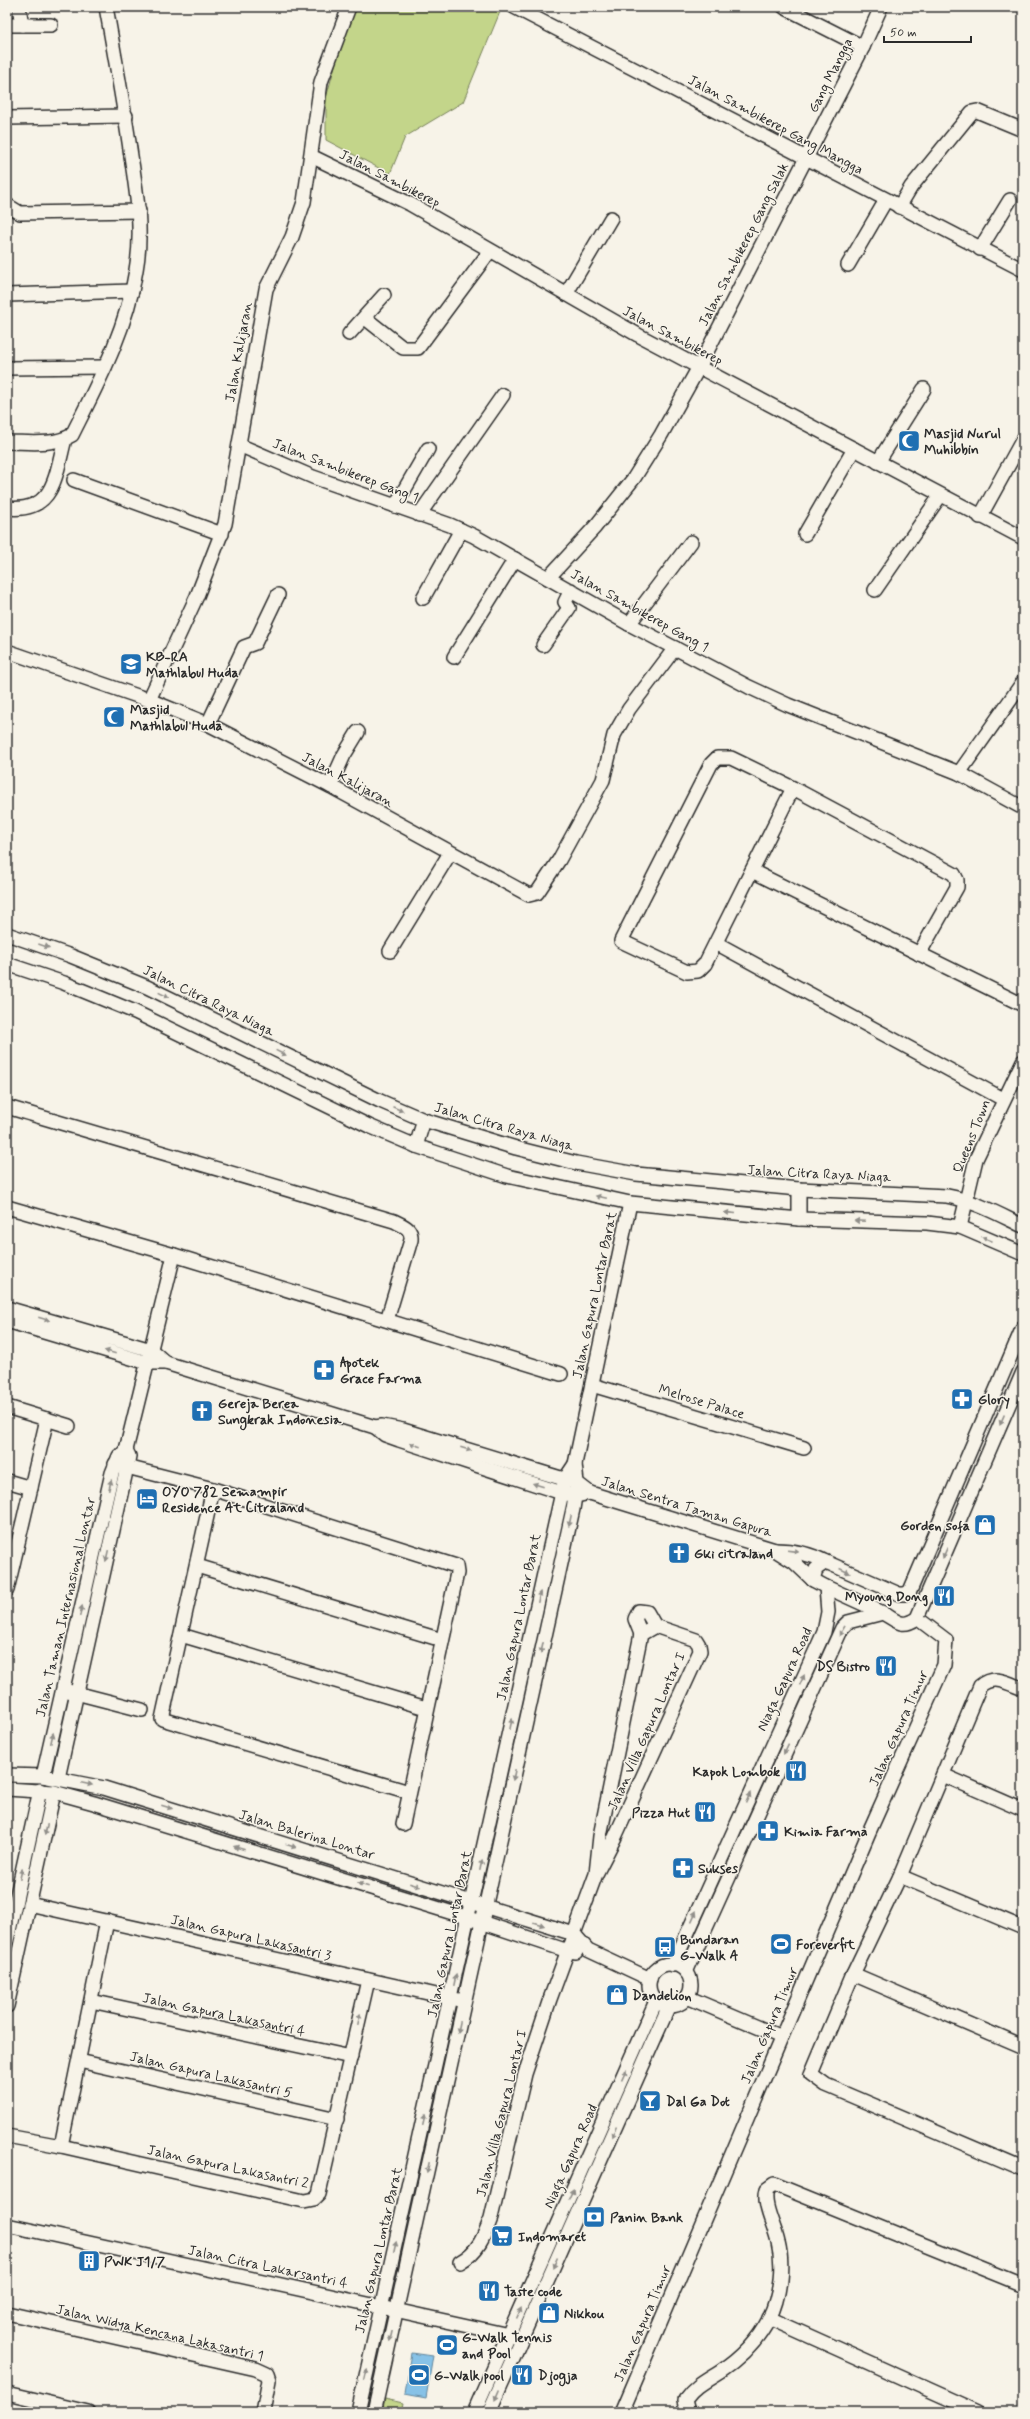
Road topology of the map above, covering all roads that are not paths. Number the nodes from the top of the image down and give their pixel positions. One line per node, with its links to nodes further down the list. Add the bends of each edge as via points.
1 (19, 7): 8 (street)
2 (106, 7): 11 (street)
3 (349, 7): 14 (street, Jalan Kalijaran, via 321,82)
4 (514, 7): 15 (street, Jalan Sambikerep Gang Mangga)
5 (784, 7): 10 (street)
6 (881, 7): 10 (street, Gang Mangga)
7 (7, 25): 8 (street)
8 (22, 25): 9 (street)
9 (51, 25)
10 (863, 47): 15 (street, Gang Mangga)
11 (126, 116): 12 (street); 20 (street)
12 (7, 118)
13 (1023, 130): 19 (street, via 977,111 972,112 911,187)
14 (311, 156): 23 (street, Jalan Sambikerep, via 410,204); 40 (street, Jalan Kalijaran, via 299,220 266,289)
15 (806, 156): 16 (street, Jalan Sambikerep Gang Mangga); 33 (street, Jalan Sambikerep Gang Salak)
16 (886, 200): 19 (street, Jalan Sambikerep Gang Mangga); 24 (street)
17 (1010, 200): 22 (street)
18 (7, 205): 20 (street, via 20,212)
19 (899, 207): 22 (street, Jalan Sambikerep Gang Mangga)
20 (139, 211): 26 (street, via 139,253)
21 (611, 218): 27 (street)
22 (980, 249): 25 (street, Jalan Sambikerep Gang Mangga)
23 (490, 251): 27 (street, Jalan Sambikerep); 30 (street, via 418,348 403,348)
24 (848, 265)
25 (1023, 270)
26 (132, 291): 28 (street); 32 (street)
27 (566, 294): 33 (street, Jalan Sambikerep)
28 (7, 295)
29 (384, 295): 30 (street)
30 (365, 318): 31 (street)
31 (349, 334)
32 (105, 367): 34 (street); 37 (street, via 72,436)
33 (699, 367): 42 (street, Jalan Sambikerep); 56 (street, Jalan Sambikerep Gang Salak, via 661,436 634,478 595,527)
34 (7, 368)
35 (924, 389): 43 (street)
36 (503, 396): 48 (street)
37 (65, 439): 39 (street); 47 (street, via 55,479 42,502 21,509)
38 (1023, 440): 49 (street)
39 (7, 442)
40 (239, 445): 46 (street, Jalan Sambikerep Gang 1, via 312,477); 51 (street, Jalan Kalijaran)
41 (428, 449): 46 (street)
42 (854, 449): 43 (street, Jalan Sambikerep); 52 (street)
43 (878, 462): 45 (street, Jalan Sambikerep)
44 (74, 480): 51 (street)
45 (940, 496): 49 (street, Jalan Sambikerep); 58 (street)
46 (395, 506): 48 (street, Jalan Sambikerep Gang 1)
47 (7, 508)
48 (418, 515): 50 (street, Jalan Sambikerep Gang 1)
49 (980, 517): 53 (street, Jalan Sambikerep)
50 (460, 530): 55 (street, Jalan Sambikerep Gang 1); 60 (street)
51 (222, 534): 67 (street, Jalan Kalijaran, via 197,596)
52 (805, 534)
53 (1023, 538)
54 (691, 542): 61 (street)
55 (514, 559): 56 (street, Jalan Sambikerep Gang 1); 65 (street)
56 (548, 578): 57 (street, Jalan Sambikerep Gang 1)
57 (571, 590): 61 (street, Jalan Sambikerep Gang 1); 62 (street, via 565,602 569,608)
58 (875, 590)
59 (278, 595): 68 (street, via 255,643 244,647)
60 (423, 598)
61 (629, 624): 63 (street, Jalan Sambikerep Gang 1)
62 (543, 645)
63 (675, 648): 70 (street, Jalan Sambikerep Gang 1, via 788,705); 74 (street, Jalan Kalijaran, via 629,709 614,736 603,780 559,860 537,893 529,895)
64 (7, 651): 67 (street, Jalan Kalijaran)
65 (454, 657)
66 (1023, 682): 70 (street)
67 (148, 700): 68 (street, Jalan Kalijaran)
68 (208, 724): 71 (street, Jalan Kalijaran)
69 (358, 732): 71 (street)
70 (959, 773): 73 (street, Jalan Sambikerep Gang 1)
71 (330, 786): 74 (street, Jalan Kalijaran)
72 (793, 788): 75 (street); 77 (street, via 731,758 717,758 710,764 621,941 687,972 698,971 705,964); 79 (street, via 954,874 958,880 957,887)
73 (1023, 808)
74 (450, 853): 78 (street)
75 (752, 871): 77 (street); 79 (street)
76 (7, 934): 85 (street, Jalan Citra Raya Niaga, one-way to 85, via 71,956 147,987)
77 (716, 943): 83 (street)
78 (390, 951)
79 (919, 954): 81 (street)
80 (7, 964): 86 (street, via 64,983 135,1012 369,1126)
81 (1023, 1005)
82 (1023, 1061): 83 (street, Queens Town)
83 (1003, 1099): 88 (street, Queens Town, via 976,1159)
84 (7, 1107): 97 (street, via 394,1221 408,1228 411,1240)
85 (424, 1120): 86 (street); 87 (street, Jalan Citra Raya Niaga, via 516,1148 636,1174)
86 (416, 1146): 89 (street, one-way to 86, via 507,1176)
87 (799, 1189): 88 (street, Jalan Citra Raya Niaga, via 924,1194); 91 (street)
88 (965, 1199): 92 (street, Jalan Citra Raya Niaga); 93 (street, Queens Town)
89 (630, 1203): 91 (street, one-way to 89); 103 (street, Jalan Gapura Lontar Barat)
90 (7, 1207): 95 (street)
91 (799, 1219): 93 (street, one-way to 91, via 927,1223)
92 (1023, 1226)
93 (960, 1227): 94 (street, one-way to 93)
94 (1023, 1254)
95 (174, 1255): 97 (street); 100 (street, Jalan Taman Internasional Lontar)
96 (7, 1308): 100 (street, one-way to 100)
97 (387, 1320): 102 (street)
98 (7, 1321): 100 (street, one-way to 98)
99 (1023, 1327): 118 (street, one-way to 99, via 899,1594 910,1591)
100 (149, 1357): 107 (street); 109 (street, Jalan Taman Internasional Lontar, via 126,1450 129,1456)
101 (1023, 1372): 124 (street, one-way to 124)
102 (560, 1374)
103 (592, 1385): 108 (street, Melrose Palace); 111 (street, Jalan Gapura Lontar Barat, via 575,1464)
104 (7, 1407): 105 (street)
105 (46, 1419): 106 (street); 112 (street)
106 (69, 1426)
107 (375, 1427): 111 (street, one-way to 111, via 403,1430); 114 (street, one-way to 107, via 399,1440 385,1435)
108 (804, 1448)
109 (121, 1465): 113 (street); 115 (street, Jalan Taman Internasional Lontar)
110 (7, 1481): 112 (street)
111 (573, 1486): 114 (street, Jalan Gapura Lontar Barat); 117 (street, Jalan Sentra Taman Gapura); 150 (street, Jalan Gapura Lontar Barat, one-way to 150)
112 (31, 1488): 116 (street)
113 (213, 1488): 119 (street); 128 (street, via 454,1564 457,1573)
114 (562, 1493): 148 (street, Jalan Gapura Lontar Barat, one-way to 114)
115 (107, 1527): 130 (street, Jalan Taman Internasional Lontar, one-way to 115); 131 (street, Jalan Taman Internasional Lontar, one-way to 131)
116 (13, 1538): 122 (street)
117 (774, 1550): 118 (street, Jalan Sentra Taman Gapura, one-way to 118, via 810,1554); 120 (street, Jalan Sentra Taman Gapura, via 794,1562)
118 (826, 1562): 120 (street, via 816,1568)
119 (197, 1566): 127 (street); 128 (street)
120 (813, 1580): 121 (street)
121 (826, 1587): 123 (street); 160 (street, Niaga Gapura Road, one-way to 121, via 824,1632 828,1612)
122 (7, 1590)
123 (883, 1613): 124 (street, via 902,1624 909,1624); 161 (street, one-way to 161, via 848,1622 842,1628)
124 (917, 1618): 172 (street, Jalan Gapura Timur, via 946,1640 944,1665 868,1832)
125 (655, 1626): 126 (street); 126 (street, Jalan Villa Gapura Lontar I, via 647,1612 639,1611 635,1619); 146 (street, Jalan Villa Gapura Lontar I, via 696,1640 700,1651)
126 (641, 1634): 146 (street, Jalan Villa Gapura Lontar I, via 600,1836)
127 (181, 1635): 132 (street); 141 (street, via 162,1719)
128 (442, 1640): 132 (street)
129 (1023, 1689): 135 (street, via 995,1678 986,1680 980,1686)
130 (63, 1690): 131 (street); 136 (street, Jalan Taman Internasional Lontar, one-way to 130)
131 (76, 1693): 133 (street); 137 (street, Jalan Taman Internasional Lontar)
132 (426, 1708): 141 (street)
133 (142, 1710)
134 (7, 1775): 136 (street, Jalan Balerina Lontar)
135 (943, 1775): 143 (street); 147 (street)
136 (43, 1776): 137 (street, Jalan Balerina Lontar)
137 (58, 1778): 142 (street, Jalan Balerina Lontar, one-way to 142)
138 (7, 1789): 139 (street)
139 (40, 1790): 140 (street); 156 (street, one-way to 139)
140 (54, 1792): 144 (street); 149 (street, one-way to 149)
141 (409, 1792): 145 (street)
142 (129, 1795): 144 (street); 148 (street, Jalan Balerina Lontar, one-way to 148)
143 (1023, 1810)
144 (124, 1812): 151 (street, one-way to 144)
145 (403, 1824)
146 (596, 1874): 155 (street, Jalan Villa Gapura Lontar I)
147 (900, 1876): 154 (street); 162 (street)
148 (472, 1903): 150 (street, Jalan Balerina Lontar); 151 (street, Jalan Gapura Lontar Barat)
149 (29, 1904): 152 (street, Jalan Gapura Lakasantri 3); 159 (street)
150 (485, 1907): 153 (street, Jalan Gapura Lontar Barat); 155 (street, Jalan Balerina Lontar, one-way to 155)
151 (469, 1918): 153 (street); 166 (street, Jalan Gapura Lontar Barat, one-way to 151)
152 (107, 1922): 164 (street, Jalan Gapura Lakasantri 3); 167 (street)
153 (482, 1922): 158 (street); 168 (street, Jalan Gapura Lontar Barat)
154 (1023, 1928)
155 (574, 1934): 157 (street); 158 (street, Jalan Villa Gapura Lontar I)
156 (7, 1940)
157 (588, 1950): 158 (street); 163 (street)
158 (568, 1951): 181 (street, Jalan Villa Gapura Lontar I, via 525,2074 491,2218 484,2237 474,2253)
159 (12, 1962): 170 (street)
160 (673, 1965): 161 (street); 163 (street, via 659,1968)
161 (686, 1972): 165 (street, via 691,1984)
162 (853, 1974): 173 (street); 179 (street, via 814,2064 813,2076 826,2085)
163 (650, 1979): 169 (street, via 650,1991)
164 (368, 1980): 166 (street, Jalan Gapura Lakasantri 3); 174 (street, Jalan Gapura Lakasantri 2, one-way to 164)
165 (687, 1997): 171 (street, via 682,2002); 172 (street)
166 (451, 1998): 168 (street, Jalan Gapura Lakasantri 3); 183 (street, Jalan Gapura Lontar Barat, one-way to 166)
167 (91, 2001): 174 (street, Jalan Gapura Lakasantri 4); 175 (street)
168 (465, 2001): 184 (street, Jalan Gapura Lontar Barat, one-way to 184)
169 (656, 2001): 171 (street); 187 (street, Niaga Gapura Road, one-way to 169)
170 (7, 2006)
171 (669, 2006): 187 (street, Niaga Gapura Road, one-way to 187)
172 (781, 2037): 195 (street, Jalan Gapura Timur)
173 (1023, 2047)
174 (351, 2057): 176 (street, Jalan Gapura Lakasantri 2)
175 (78, 2061): 176 (street, Jalan Gapura Lakasantri 5); 178 (street)
176 (336, 2119): 178 (street, Jalan Gapura Lakasantri 2, via 319,2194 310,2200)
177 (7, 2136): 178 (street, Jalan Gapura Lakasantri 2)
178 (61, 2146)
179 (1023, 2169)
180 (7, 2225): 183 (street, Jalan Citra Lakarsantri 4)
181 (460, 2262)
182 (1023, 2285): 186 (street, via 774,2184 768,2189 766,2199 779,2243 780,2264 779,2286)
183 (381, 2307): 184 (street, Jalan Citra Lakarsantri 4); 191 (street, Jalan Gapura Lontar Barat, one-way to 183)
184 (397, 2310): 187 (street, Jalan Citra Lakarsantri 4); 192 (street, Jalan Gapura Lontar Barat, one-way to 192)
185 (7, 2313): 190 (street, Jalan Widya Kencana Lakasantri 1, via 262,2372 267,2374 269,2380)
186 (769, 2318): 196 (street, via 743,2354 700,2382 691,2392 686,2400); 197 (street)
187 (515, 2337): 193 (street, Niaga Gapura Road); 194 (street, Niaga Gapura Road, one-way to 194)
188 (7, 2393): 189 (street)
189 (88, 2412)
190 (263, 2412)
191 (358, 2412)
192 (374, 2412)
193 (474, 2412)
194 (490, 2412)
195 (622, 2412)
196 (688, 2412)
197 (978, 2412)

